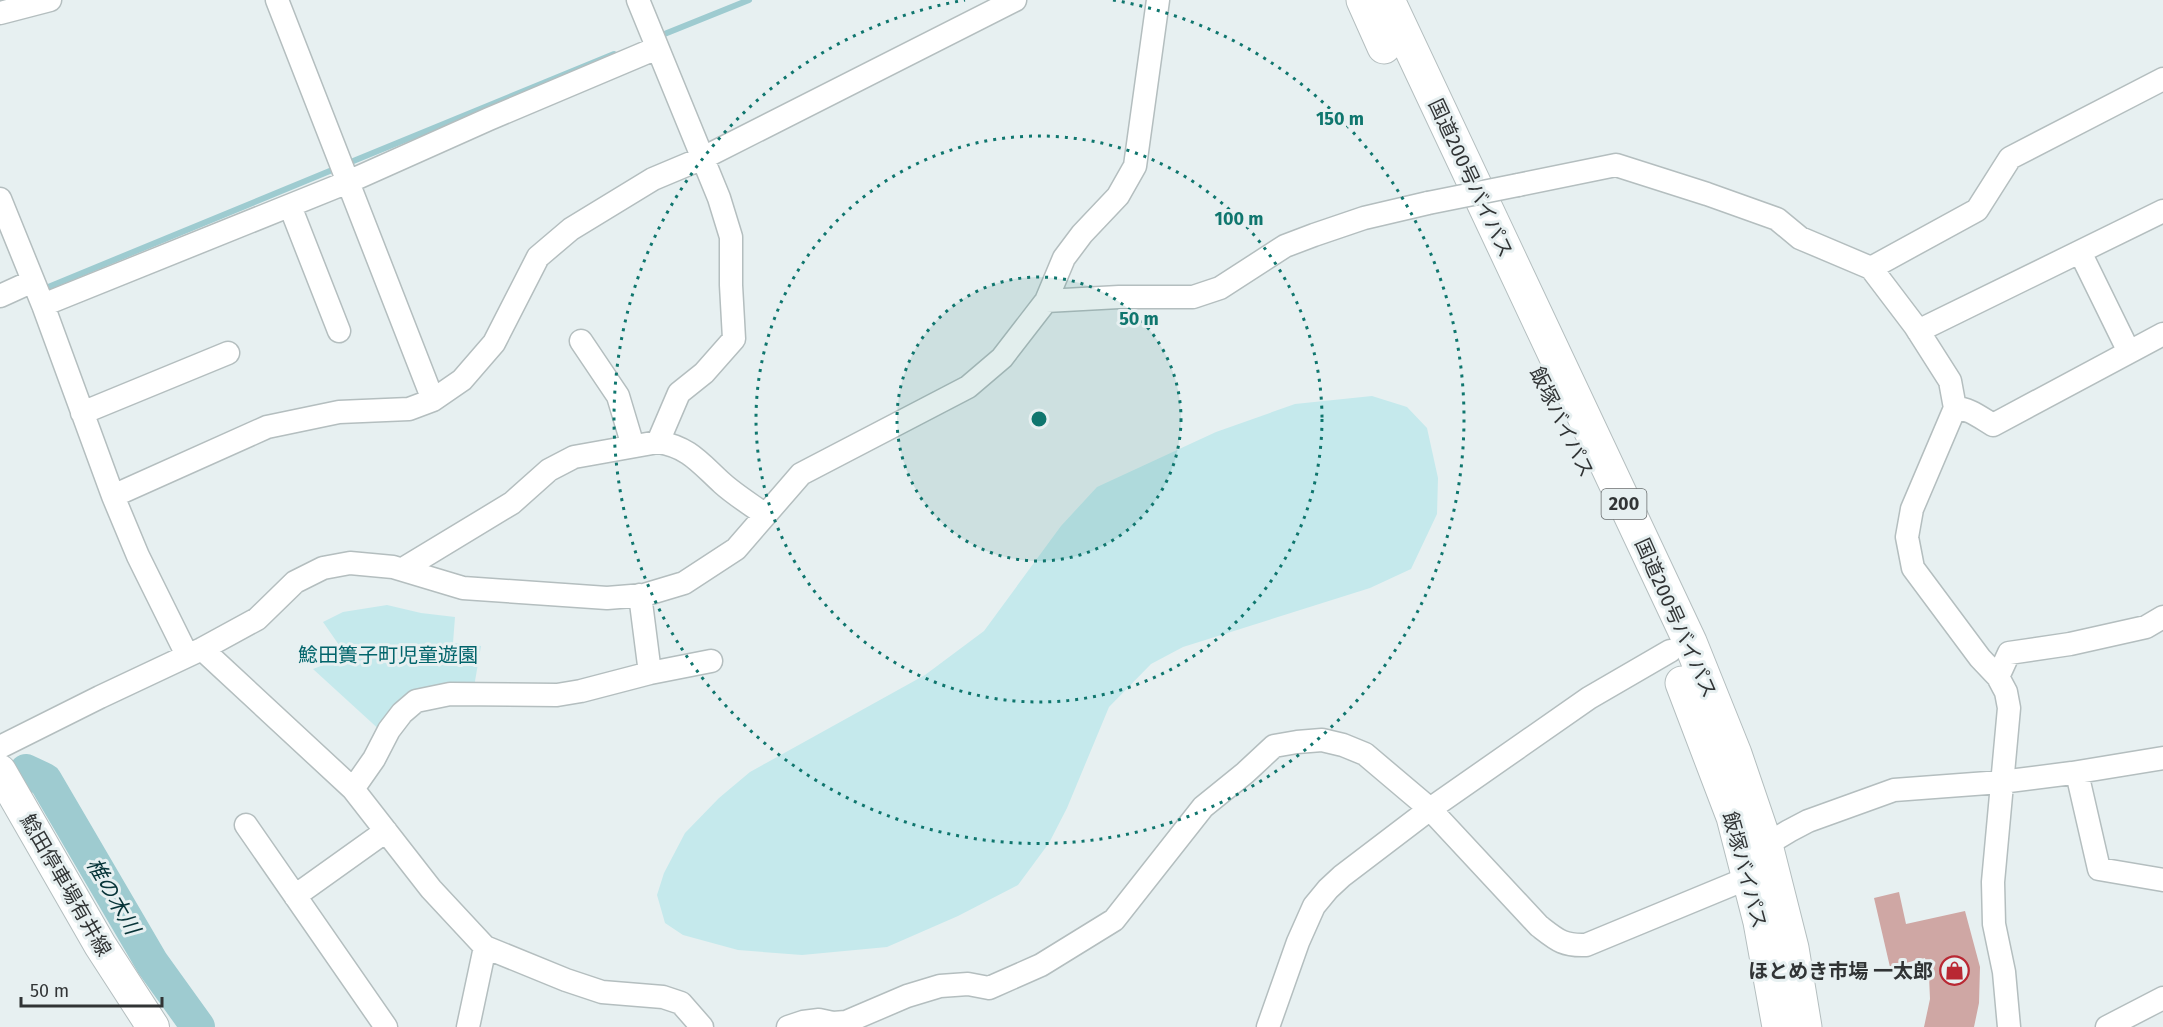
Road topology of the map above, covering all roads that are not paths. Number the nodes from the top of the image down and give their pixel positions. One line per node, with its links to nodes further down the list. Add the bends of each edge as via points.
1 (50, 0): 8 (street)
2 (277, 0): 12 (street)
3 (638, 0): 9 (street)
4 (1015, 0): 11 (street)
5 (1158, 0): 20 (street, via 1135,166 1118,196 1064,258)
6 (1363, 0): 38 (highway, 飯塚バイパス / 200)
7 (1388, 0): 52 (highway, 国道200号バイパス / 200, via 1690,642)
8 (0, 13)
9 (657, 48): 11 (street); 12 (street)
10 (2163, 79): 17 (street, via 2010,158 1977,210)
11 (703, 158): 28 (street, via 643,186 571,229 538,257 494,343 462,380); 31 (street, via 731,237 735,339 679,393)
12 (348, 182): 14 (street); 28 (street)
13 (0, 199): 18 (street)
14 (290, 206): 21 (street); 23 (street)
15 (2163, 211): 16 (street)
16 (2080, 252): 22 (street); 26 (street)
17 (1871, 268): 20 (street, bridge, via 1800,238 1777,219 1616,165 1364,218 1285,246 1220,288 1193,297); 22 (street)
18 (33, 281): 19 (street); 21 (street)
19 (0, 296)
20 (1046, 301): 34 (street, via 1002,358 968,387 801,474)
21 (43, 305): 30 (street)
22 (1918, 331): 29 (street, via 1950,381)
23 (339, 332)
24 (2163, 334): 26 (street)
25 (582, 341): 32 (street, via 618,396)
26 (2129, 352): 29 (street, via 1993,425)
27 (228, 353): 30 (street)
28 (433, 400): 33 (street, via 410,409 339,412 267,427)
29 (1955, 408): 42 (street, via 1912,509 1907,537 1913,568)
30 (82, 413): 33 (street)
31 (658, 442): 32 (street); 34 (street, via 674,445 699,460 723,484)
32 (633, 446): 35 (street, via 574,457 549,470 512,503)
33 (113, 496): 39 (street, via 138,556)
34 (764, 514): 36 (street, via 736,549 684,583)
35 (403, 569): 36 (street, via 463,588 606,598); 39 (street, via 350,562 323,568 295,582 257,619)
36 (640, 595): 41 (street)
37 (2163, 617): 42 (street, via 2146,627 2009,653)
38 (1670, 651): 49 (street, via 1589,698); 53 (highway, 飯塚バイパス / 200, via 1733,817)
39 (194, 652): 43 (street); 48 (street)
40 (711, 661): 41 (street)
41 (650, 673): 48 (street, via 557,695 450,694 416,701 389,730)
42 (1998, 677): 47 (street, via 2009,708)
43 (0, 747)
44 (2163, 758): 46 (street)
45 (0, 771): 58 (main road, 鯰田停車場有井線, via 100,945)
46 (2077, 773): 47 (street); 54 (street, via 2099,869)
47 (2001, 782): 52 (street, via 1894,790 1808,821); 66 (street, via 1993,882 1994,924)
48 (353, 789): 51 (street)
49 (1430, 809): 53 (street, via 1539,926 1570,946 1586,945); 62 (street, via 1365,754 1343,745 1322,740 1274,746 1203,807 1114,920 1041,965 989,988 968,984 940,986 846,1022 819,1020); 63 (street, via 1342,876 1314,906)
50 (246, 825): 55 (street)
51 (386, 831): 55 (street); 56 (street)
52 (1766, 845): 53 (street); 65 (highway, 国道200号バイパス / 200, via 1792,948)
53 (1748, 878): 64 (highway, 飯塚バイパス / 200)
54 (2163, 880)
55 (295, 896): 59 (street)
56 (485, 947): 60 (street); 61 (street, via 602,992 663,997 681,1003)
57 (2163, 998): 67 (street)
58 (153, 1027)
59 (386, 1027)
60 (468, 1027)
61 (702, 1027)
62 (788, 1027)
63 (1268, 1027)
64 (1779, 1027)
65 (1804, 1027)
66 (2009, 1027)
67 (2107, 1027)

